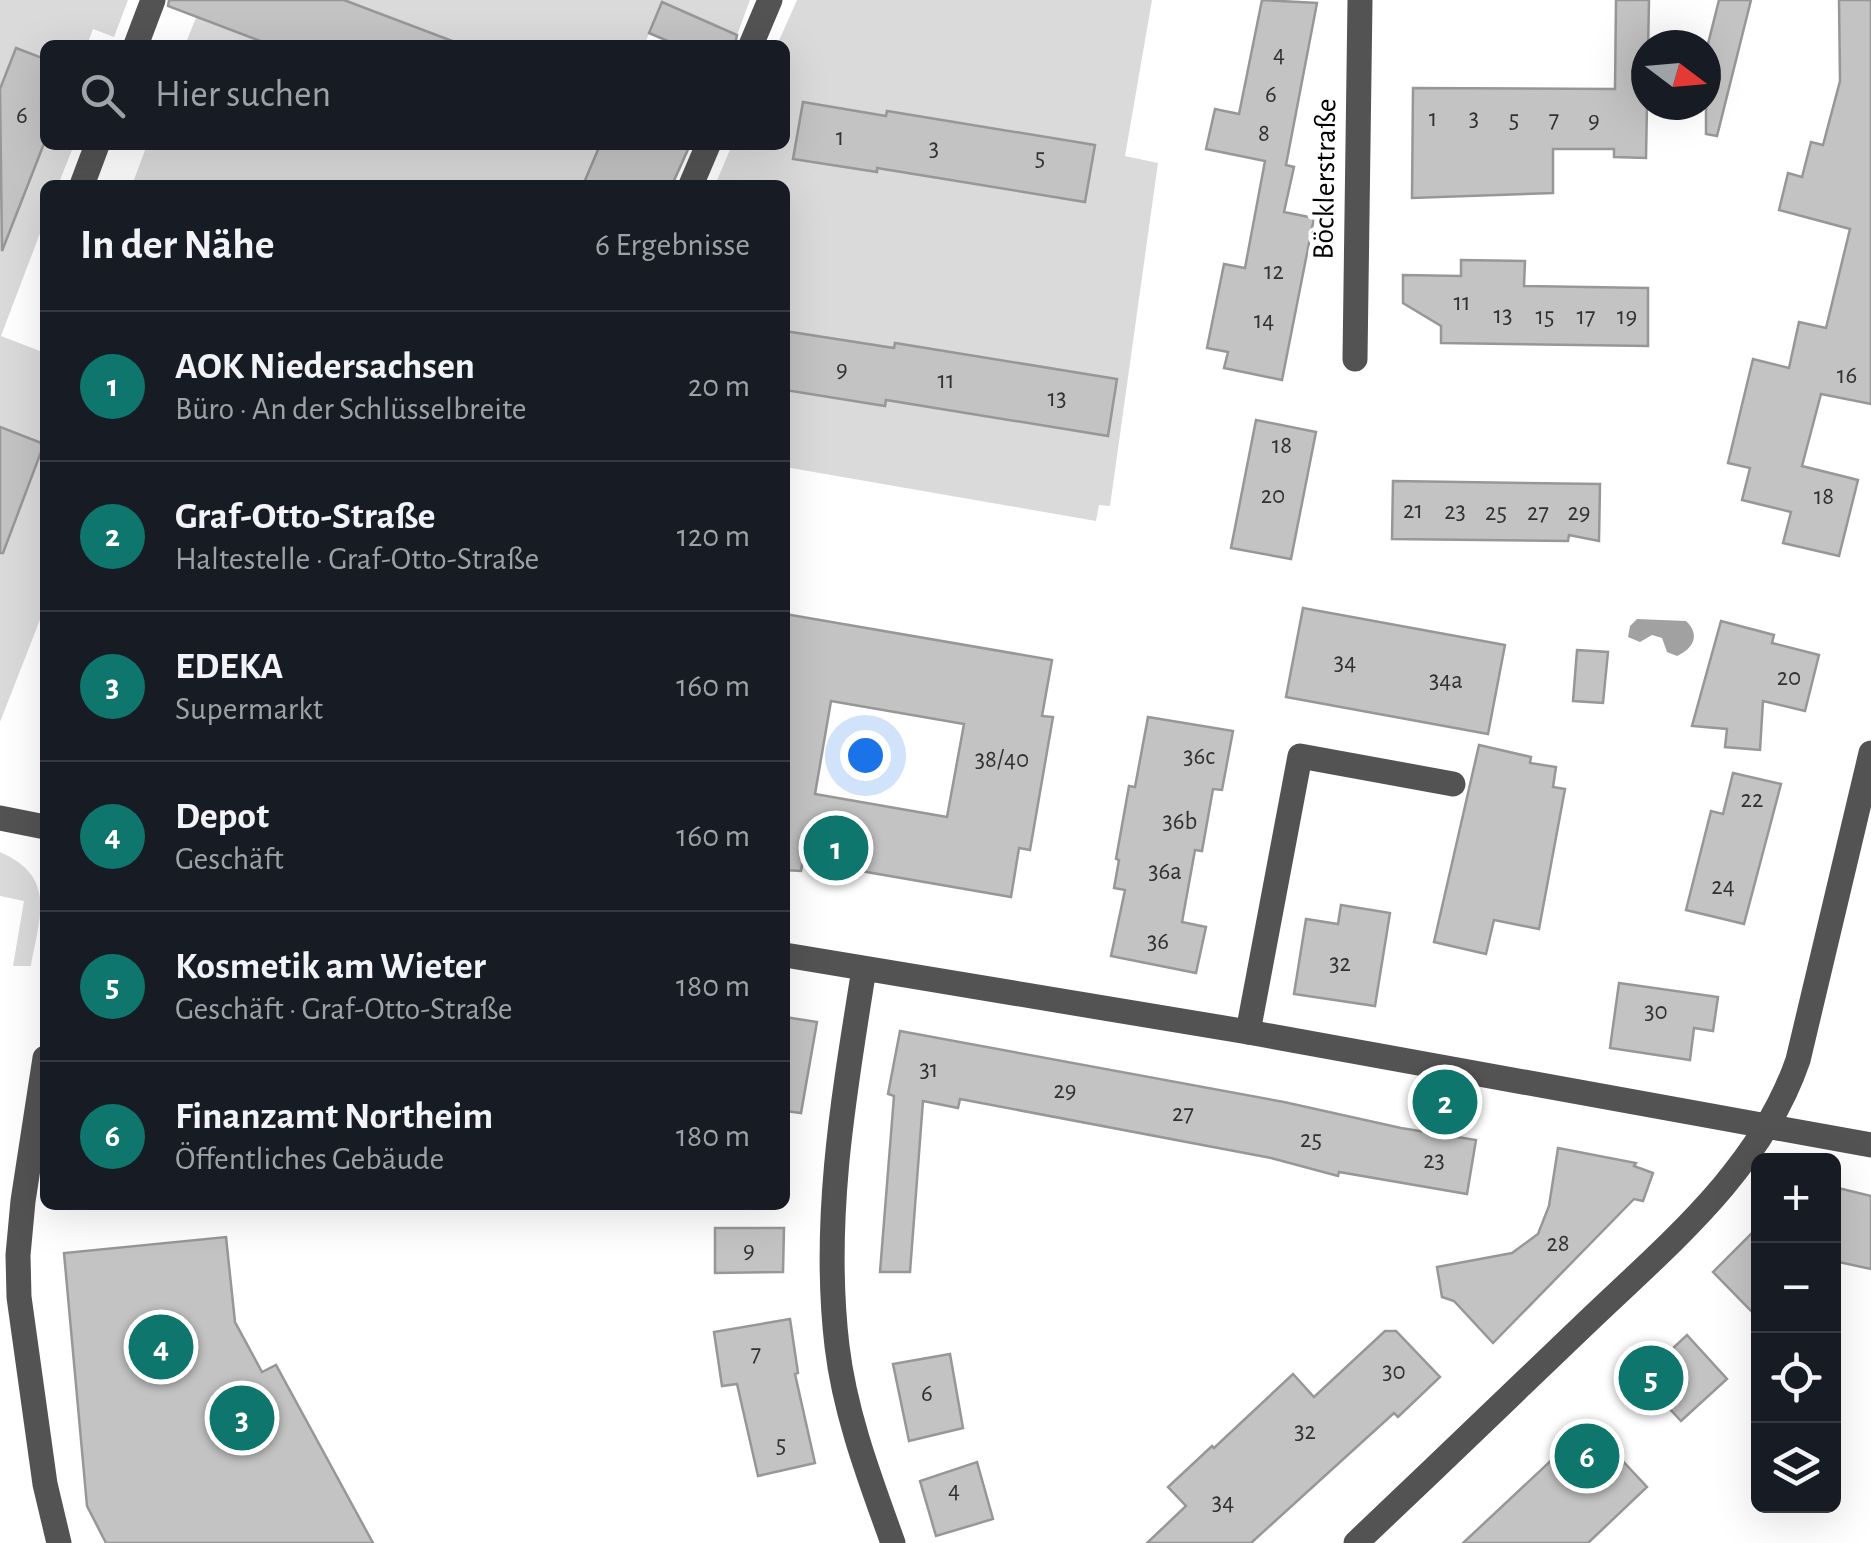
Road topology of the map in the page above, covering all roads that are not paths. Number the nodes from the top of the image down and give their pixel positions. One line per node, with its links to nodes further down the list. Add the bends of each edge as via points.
1 (153, 0): 4 (street)
2 (770, 0): 5 (street)
3 (1360, 0): 10 (street, Böcklerstraße)
4 (138, 40)
5 (753, 40)
6 (96, 150): 8 (street)
7 (706, 150): 9 (street)
8 (84, 180)
9 (694, 180)
10 (1356, 359)
11 (1871, 753): 19 (street, via 1798,1060)
12 (1454, 784): 17 (street, via 1300,756)
13 (0, 818): 14 (street)
14 (40, 825)
15 (790, 956): 16 (street)
16 (864, 969): 17 (street); 22 (street, via 837,1141 832,1280 837,1350 861,1454)
17 (1248, 1032): 19 (street)
18 (40, 1091): 21 (street, via 23,1202 18,1297)
19 (1768, 1126): 20 (street); 23 (street, via 1697,1216)
20 (1871, 1144)
21 (59, 1543)
22 (893, 1543)
23 (1356, 1543)

